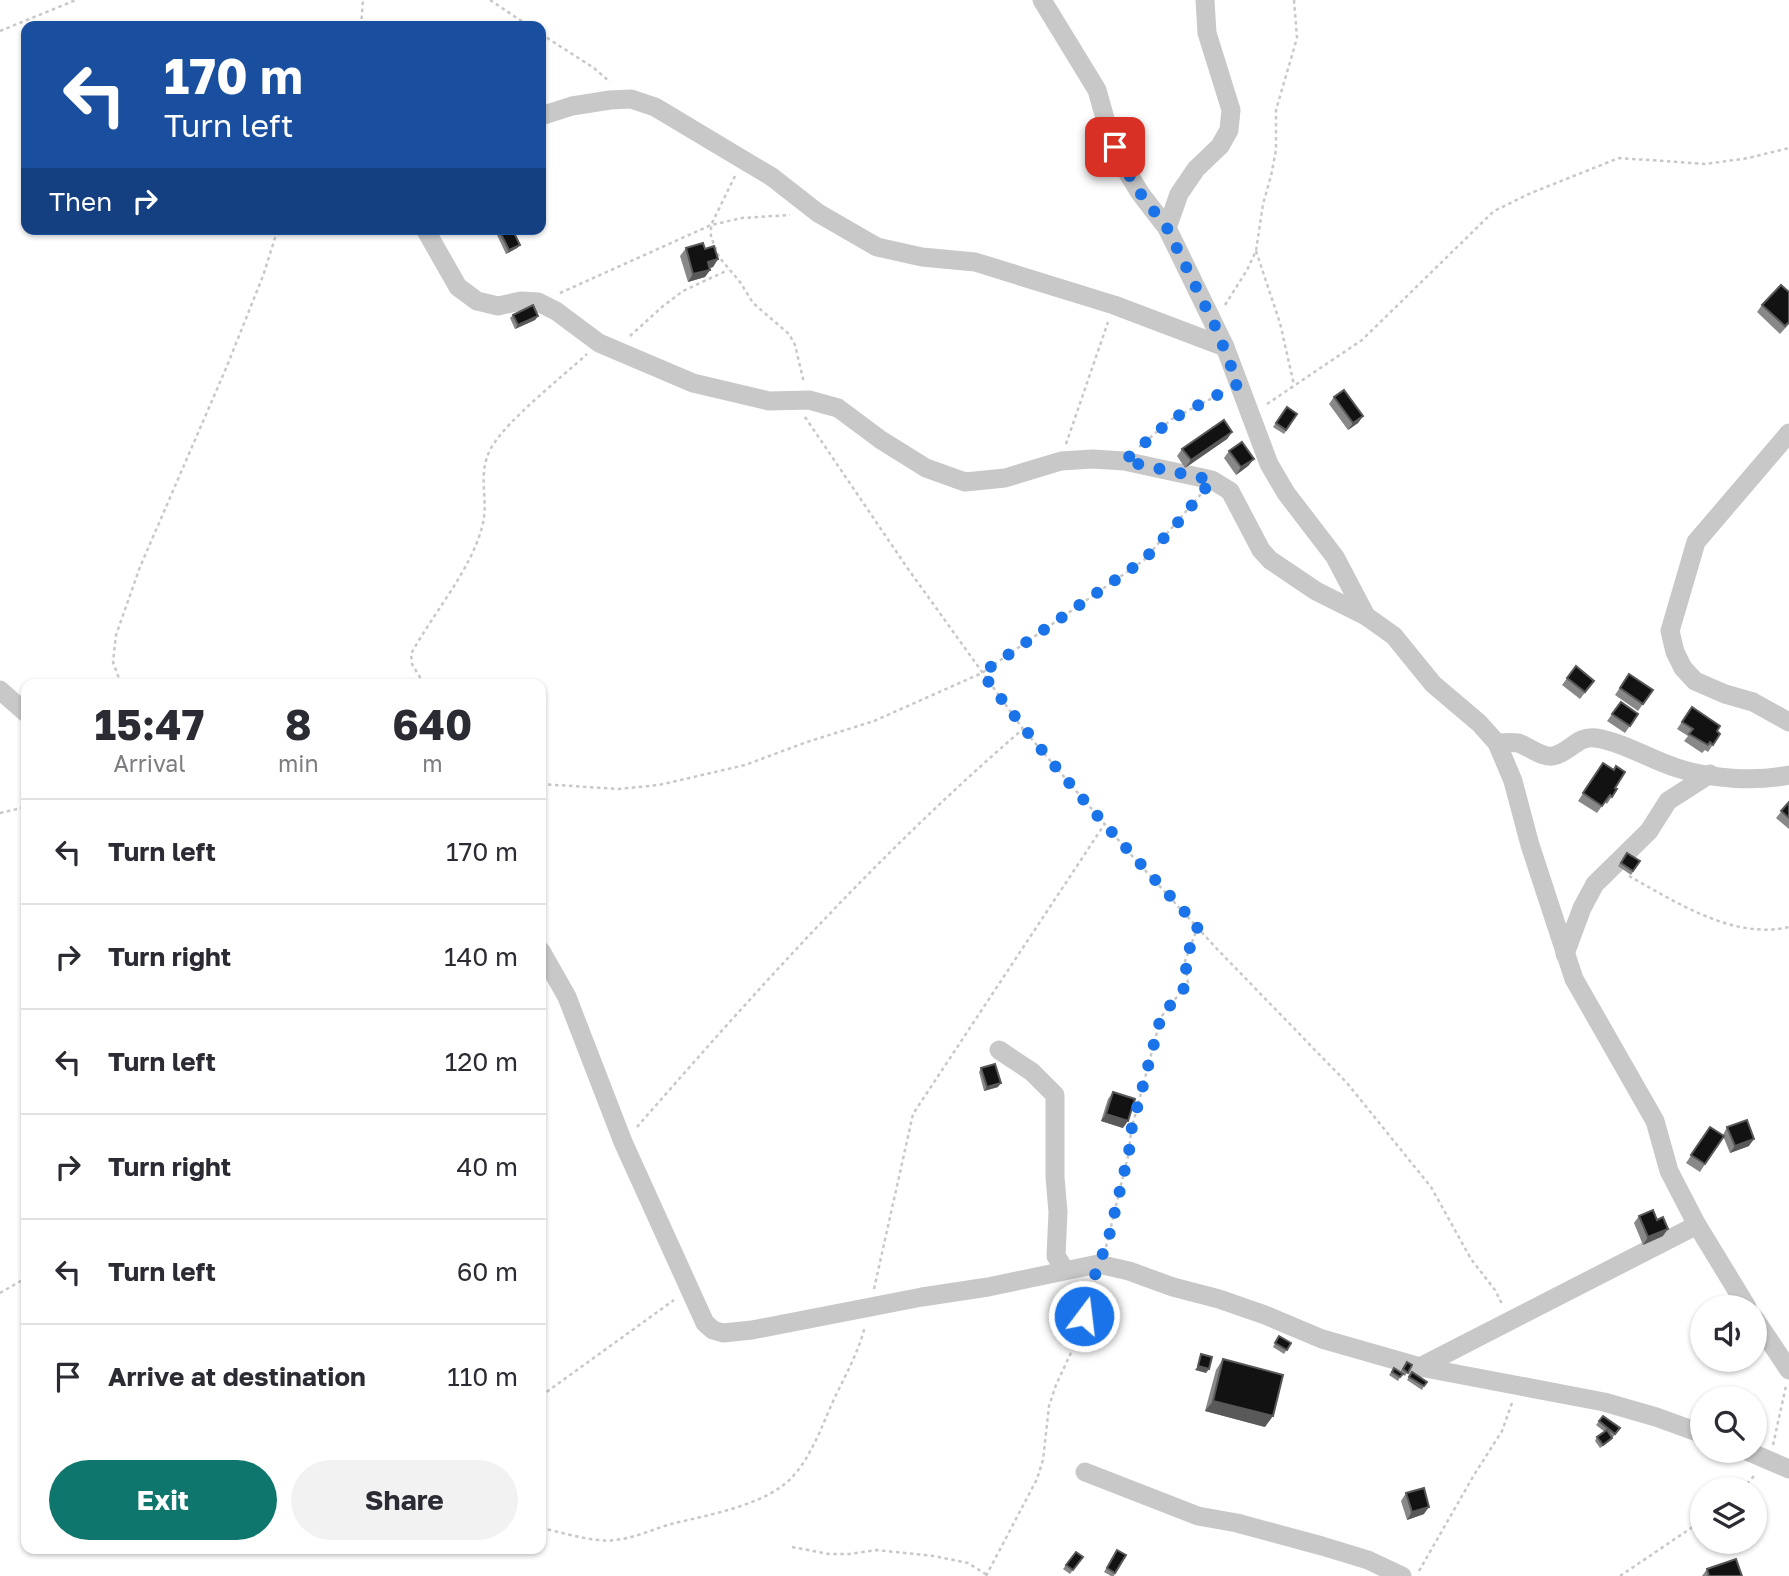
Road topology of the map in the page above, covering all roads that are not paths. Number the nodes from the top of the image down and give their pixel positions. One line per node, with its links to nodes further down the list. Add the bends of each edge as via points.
1 (1042, 0): 4 (street, via 1097,90 1123,165)
2 (1205, 0): 4 (street, via 1207,33 1231,110 1229,130 1179,194)
3 (546, 114): 6 (street, via 572,106 631,100 655,107 772,177 818,214 877,247 975,262 1114,305)
4 (1167, 228): 6 (street)
5 (428, 235): 8 (street, via 458,287 477,301 498,306 538,302 607,346 693,383 769,401 800,400 838,408 926,468 965,482 1005,478 1060,461 1093,459 1212,480 1230,491 1270,560 1316,591)
6 (1225, 347): 8 (street, via 1269,464 1335,556)
7 (1789, 433): 11 (street, via 1696,542 1670,631 1683,668 1695,681 1753,702)
8 (1366, 616): 12 (street, via 1394,636 1433,684)
9 (0, 690): 10 (street)
10 (21, 709)
11 (1789, 722)
12 (1497, 743): 13 (street, via 1516,743 1556,756 1581,740 1594,738 1677,768); 15 (street, via 1513,781)
13 (1710, 774): 14 (street); 15 (street, via 1668,801 1649,831 1588,894)
14 (1789, 775)
15 (1565, 954): 18 (street, via 1574,979 1654,1121 1669,1171)
16 (546, 960): 19 (street, via 567,997 623,1142 705,1323 713,1330 752,1330)
17 (999, 1050): 19 (street, via 1032,1072 1055,1095 1056,1256)
18 (1697, 1225): 20 (street); 22 (street)
19 (1065, 1270): 22 (street, via 1098,1264 1129,1271 1265,1314 1322,1339)
20 (1740, 1295)
21 (1767, 1339): 23 (street)
22 (1420, 1367): 24 (street, via 1604,1402)
23 (1788, 1375)
24 (1690, 1429)
25 (1767, 1458): 26 (street)
26 (1789, 1469)
27 (1084, 1472): 28 (street, via 1198,1516 1322,1546)
28 (1402, 1576)

